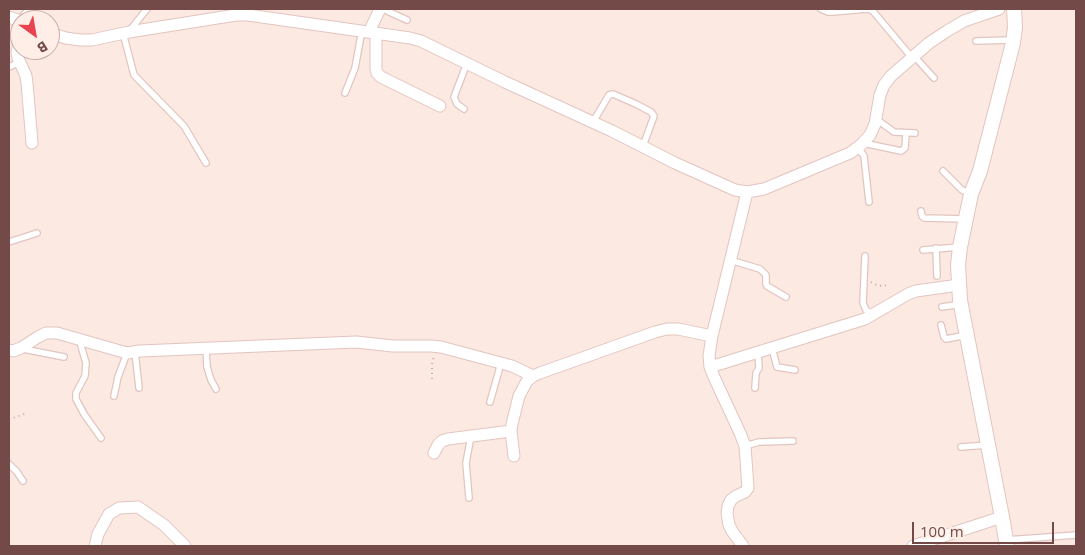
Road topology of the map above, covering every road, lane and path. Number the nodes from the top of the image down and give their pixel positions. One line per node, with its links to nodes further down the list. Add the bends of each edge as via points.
1 (147, 9): 8 (lane)
2 (381, 9): 6 (lane); 7 (street)
3 (821, 9): 12 (lane, via 828,12 872,10)
4 (999, 9): 12 (street, via 947,30)
5 (1014, 9): 10 (street)
6 (407, 20)
7 (369, 32): 8 (street, via 236,15); 14 (street, via 420,41); 17 (lane); 18 (street, via 377,73)
8 (126, 33): 9 (street, via 92,40); 27 (lane, via 134,75 184,126)
9 (60, 36)
10 (1013, 40): 11 (lane); 30 (street, via 980,171)
11 (976, 42)
12 (914, 56): 16 (lane); 20 (street, via 884,85)
13 (20, 62): 15 (lane); 24 (street, via 27,83)
14 (467, 63): 19 (lane, via 454,97); 21 (street)
15 (9, 68)
16 (934, 78)
17 (345, 93)
18 (440, 106)
19 (464, 109)
20 (875, 119): 22 (lane, via 894,132); 25 (street, via 870,135)
21 (593, 122): 26 (street); 26 (lane, via 609,95 636,104 654,116)
22 (906, 133): 23 (lane); 25 (lane, via 905,148 901,151)
23 (915, 133)
24 (32, 143)
25 (860, 145): 29 (street, via 850,153 764,189); 31 (lane)
26 (643, 146): 29 (street, via 735,190)
27 (206, 163)
28 (943, 171): 30 (lane, via 962,190)
29 (747, 192): 40 (street)
30 (971, 194): 33 (street)
31 (869, 202)
32 (921, 211): 33 (lane, via 924,218)
33 (966, 219): 36 (street)
34 (37, 233): 35 (lane)
35 (9, 242)
36 (960, 247): 37 (lane); 44 (street)
37 (936, 248): 38 (lane); 41 (lane)
38 (923, 250)
39 (865, 256): 42 (lane)
40 (730, 260): 45 (lane, via 760,269 766,275 767,286); 51 (street)
41 (936, 276)
42 (864, 278): 43 (path, via 878,286); 48 (lane, via 863,304)
43 (890, 285)
44 (959, 285): 46 (street); 48 (street, via 916,291)
45 (786, 297)
46 (961, 304): 47 (lane); 50 (street)
47 (942, 307)
48 (873, 315): 56 (street)
49 (941, 325): 50 (lane, via 946,339)
50 (967, 335): 77 (street)
51 (712, 336): 62 (street); 64 (street, via 667,329)
52 (80, 339): 54 (street, via 46,333); 59 (street); 75 (lane, via 86,363 85,376 76,399)
53 (438, 347): 55 (street, via 348,342); 61 (street); 65 (path, via 432,364)
54 (21, 348): 57 (street); 60 (lane)
55 (206, 348): 59 (street); 68 (lane, via 207,367)
56 (772, 348): 58 (street); 63 (lane, via 776,367)
57 (9, 350)
58 (758, 352): 62 (street); 67 (lane)
59 (131, 353): 66 (lane); 69 (lane, via 118,377)
60 (64, 357)
61 (501, 364): 64 (street); 70 (lane)
62 (710, 367): 78 (street)
63 (795, 370)
64 (533, 376): 73 (street, via 519,396)
65 (432, 379)
66 (139, 388)
67 (755, 388)
68 (216, 389)
69 (114, 396)
70 (490, 402)
71 (27, 413): 72 (path)
72 (9, 419)
73 (511, 431): 74 (street); 81 (street)
74 (471, 436): 80 (street, via 442,441); 84 (lane, via 466,463)
75 (101, 438)
76 (793, 441): 78 (lane, via 759,442)
77 (988, 445): 79 (lane); 85 (street)
78 (745, 446): 90 (street, via 748,488 731,500 727,513 729,525)
79 (961, 447)
80 (434, 453)
81 (514, 456)
82 (9, 464): 83 (lane)
83 (23, 481)
84 (469, 498)
85 (1002, 517): 87 (street); 91 (street)
86 (1076, 535): 87 (lane)
87 (1006, 543)
88 (95, 546): 89 (street, via 109,514 119,508 138,507 164,525)
89 (185, 546)
90 (743, 546)
91 (913, 546)

